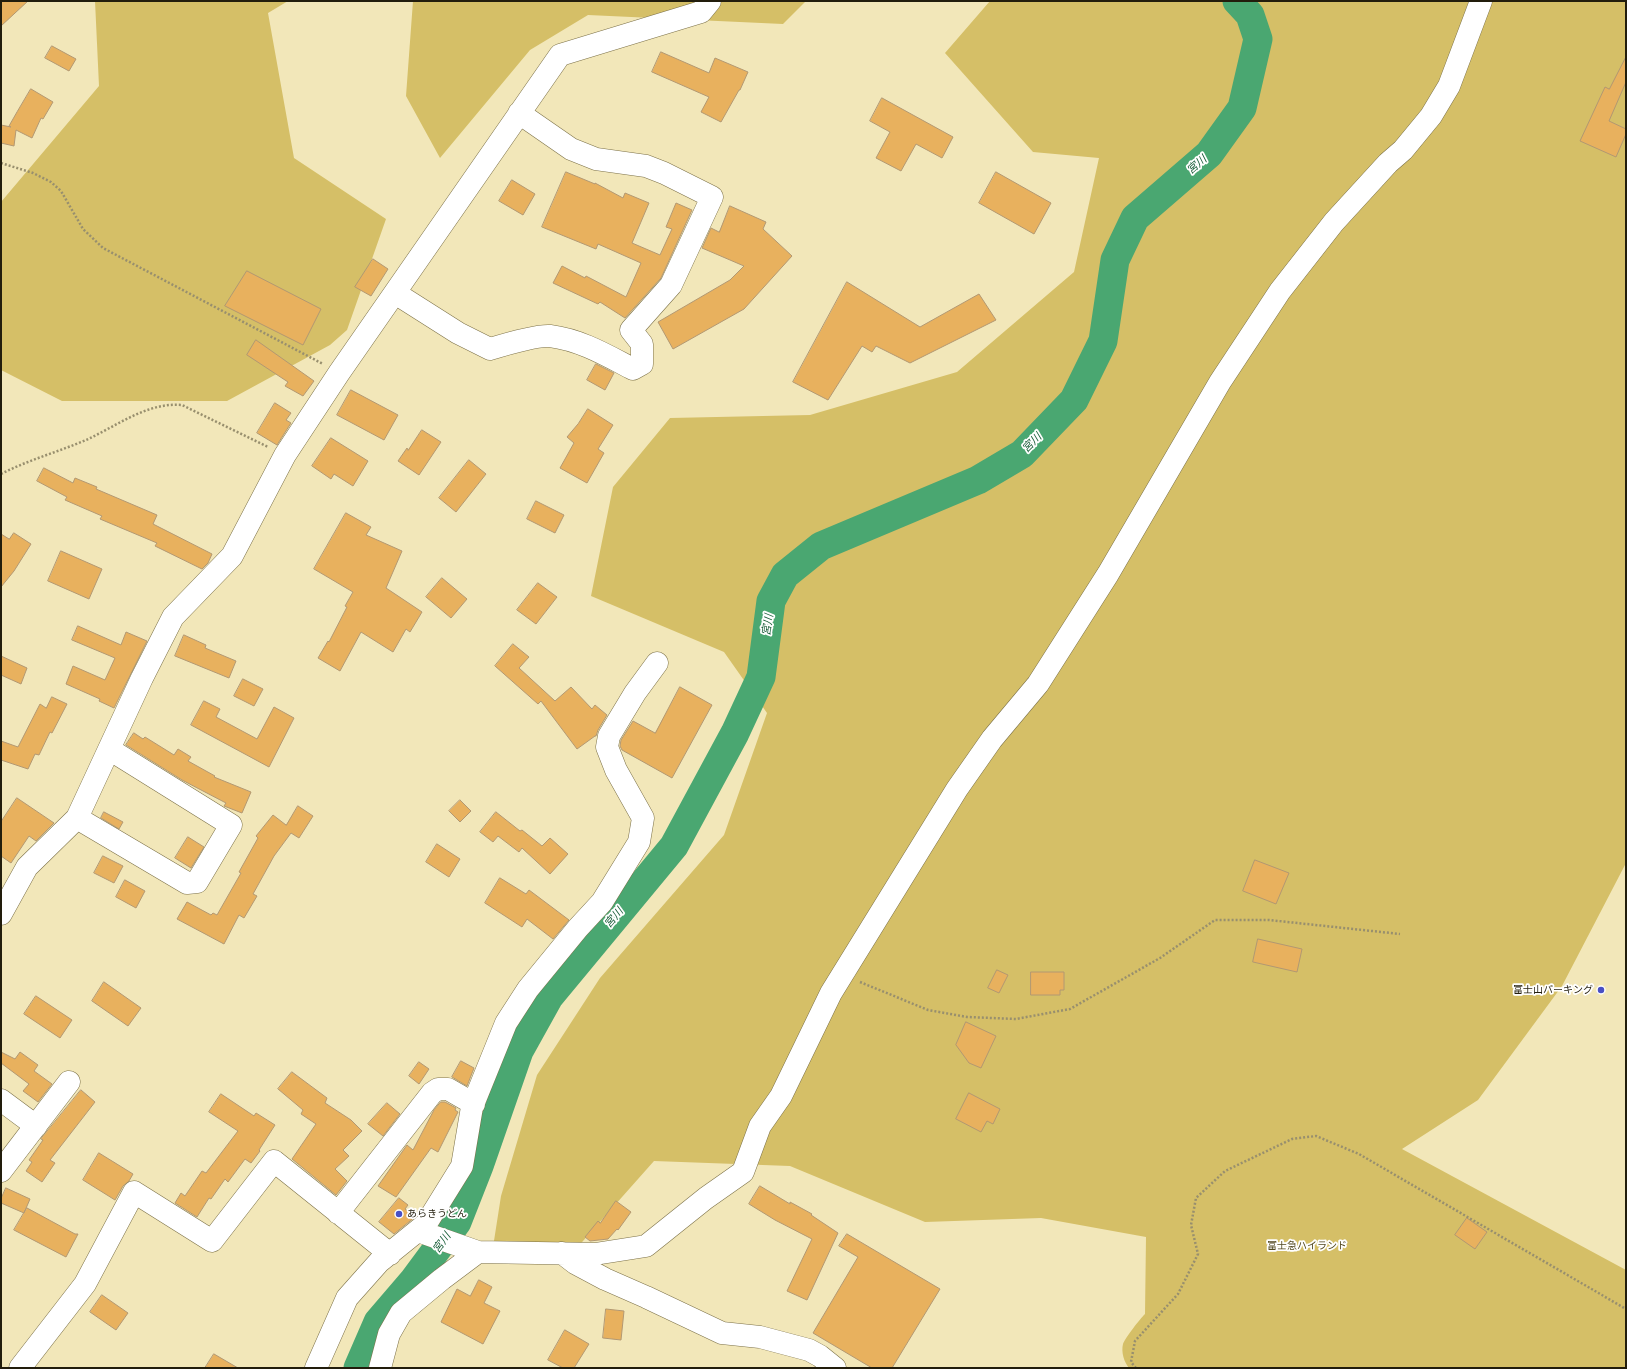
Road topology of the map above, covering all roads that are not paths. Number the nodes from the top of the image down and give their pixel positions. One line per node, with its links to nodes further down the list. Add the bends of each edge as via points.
1 (710, 1): 3 (street, via 701,12 560,55)
2 (1481, 1): 18 (street, via 1450,86 1431,116 1403,150 1334,222 1280,291 1220,382 1108,574 1038,684 992,739 956,789 831,993 781,1096 760,1126 743,1172 646,1246 595,1254)
3 (519, 114): 4 (street); 4 (street, via 571,149 596,159 646,166 664,172 712,197 671,284 631,330 642,344 642,364 633,369 588,345 549,336 490,349 458,334)
4 (395, 293): 6 (street, via 285,455 232,556 173,617)
5 (657, 663): 12 (street, via 613,729 607,747 616,770 643,818 639,842 602,902 528,989 506,1023)
6 (110, 749): 7 (street); 7 (street, via 231,825 196,882 187,883)
7 (77, 818): 8 (street)
8 (7, 889): 9 (street)
9 (1, 914)
10 (69, 1082): 13 (street)
11 (1, 1100): 13 (street)
12 (474, 1104): 15 (street, via 448,1089 438,1089 432,1093); 16 (street, via 462,1166)
13 (36, 1126): 14 (street)
14 (1, 1171)
15 (338, 1213): 19 (street); 20 (street, via 274,1161 212,1241 134,1192 85,1284)
16 (423, 1233): 17 (street); 19 (street)
17 (474, 1250): 18 (street); 22 (street, via 401,1313 389,1334)
18 (562, 1253): 23 (street, via 605,1279 722,1333 760,1337 809,1350)
19 (390, 1254): 21 (street, via 379,1262 347,1298)
20 (20, 1368)
21 (316, 1368)
22 (380, 1368)
23 (835, 1368)

